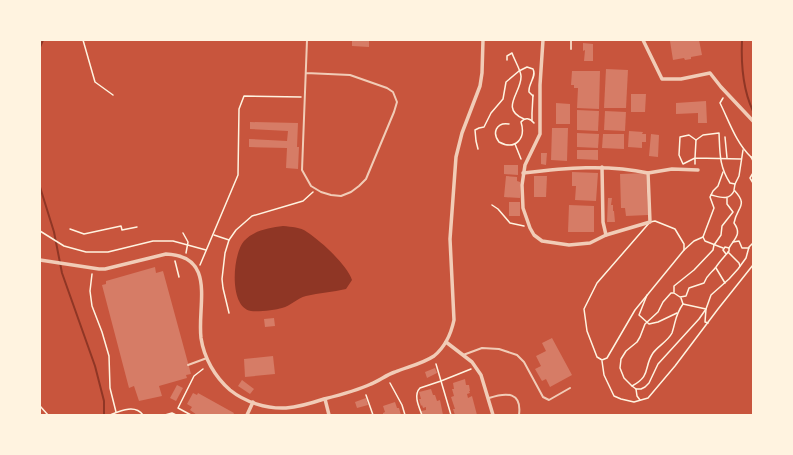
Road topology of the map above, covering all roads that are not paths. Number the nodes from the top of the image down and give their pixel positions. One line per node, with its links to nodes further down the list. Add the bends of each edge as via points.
1 (307, 40): 7 (lane)
2 (483, 40): 15 (street, via 480,86 462,133 456,157 450,240 454,320)
3 (543, 40): 11 (street, via 540,134)
4 (571, 40): 6 (lane)
5 (643, 40): 8 (street, via 662,79 681,79 710,73)
6 (571, 49)
7 (306, 74): 7 (lane, via 350,75 393,92 396,102 366,179 351,192 341,196 316,190 302,170)
8 (753, 121)
9 (602, 167): 11 (street); 12 (street); 13 (street, via 603,222)
10 (698, 170): 12 (street, via 672,169)
11 (523, 173): 13 (street, via 523,208 534,235 542,241 569,245 590,243)
12 (648, 173): 13 (street, via 650,222)
13 (606, 235)
14 (40, 260): 17 (street, via 105,269 166,254 182,257 197,269 201,277 201,337)
15 (446, 342): 16 (street); 21 (street, via 440,350 424,361 391,373 366,386)
16 (464, 355): 19 (lane, via 482,348 517,355 524,362 543,397 549,400); 20 (street, via 481,375)
17 (207, 358): 18 (lane); 22 (street, via 225,385 237,395)
18 (188, 365)
19 (570, 388)
20 (488, 398): 25 (street); 26 (lane, via 505,394 515,397 520,406)
21 (325, 399): 22 (street, via 287,408); 24 (street)
22 (253, 402): 23 (street)
23 (246, 415)
24 (329, 415)
25 (493, 415)
26 (519, 415)

